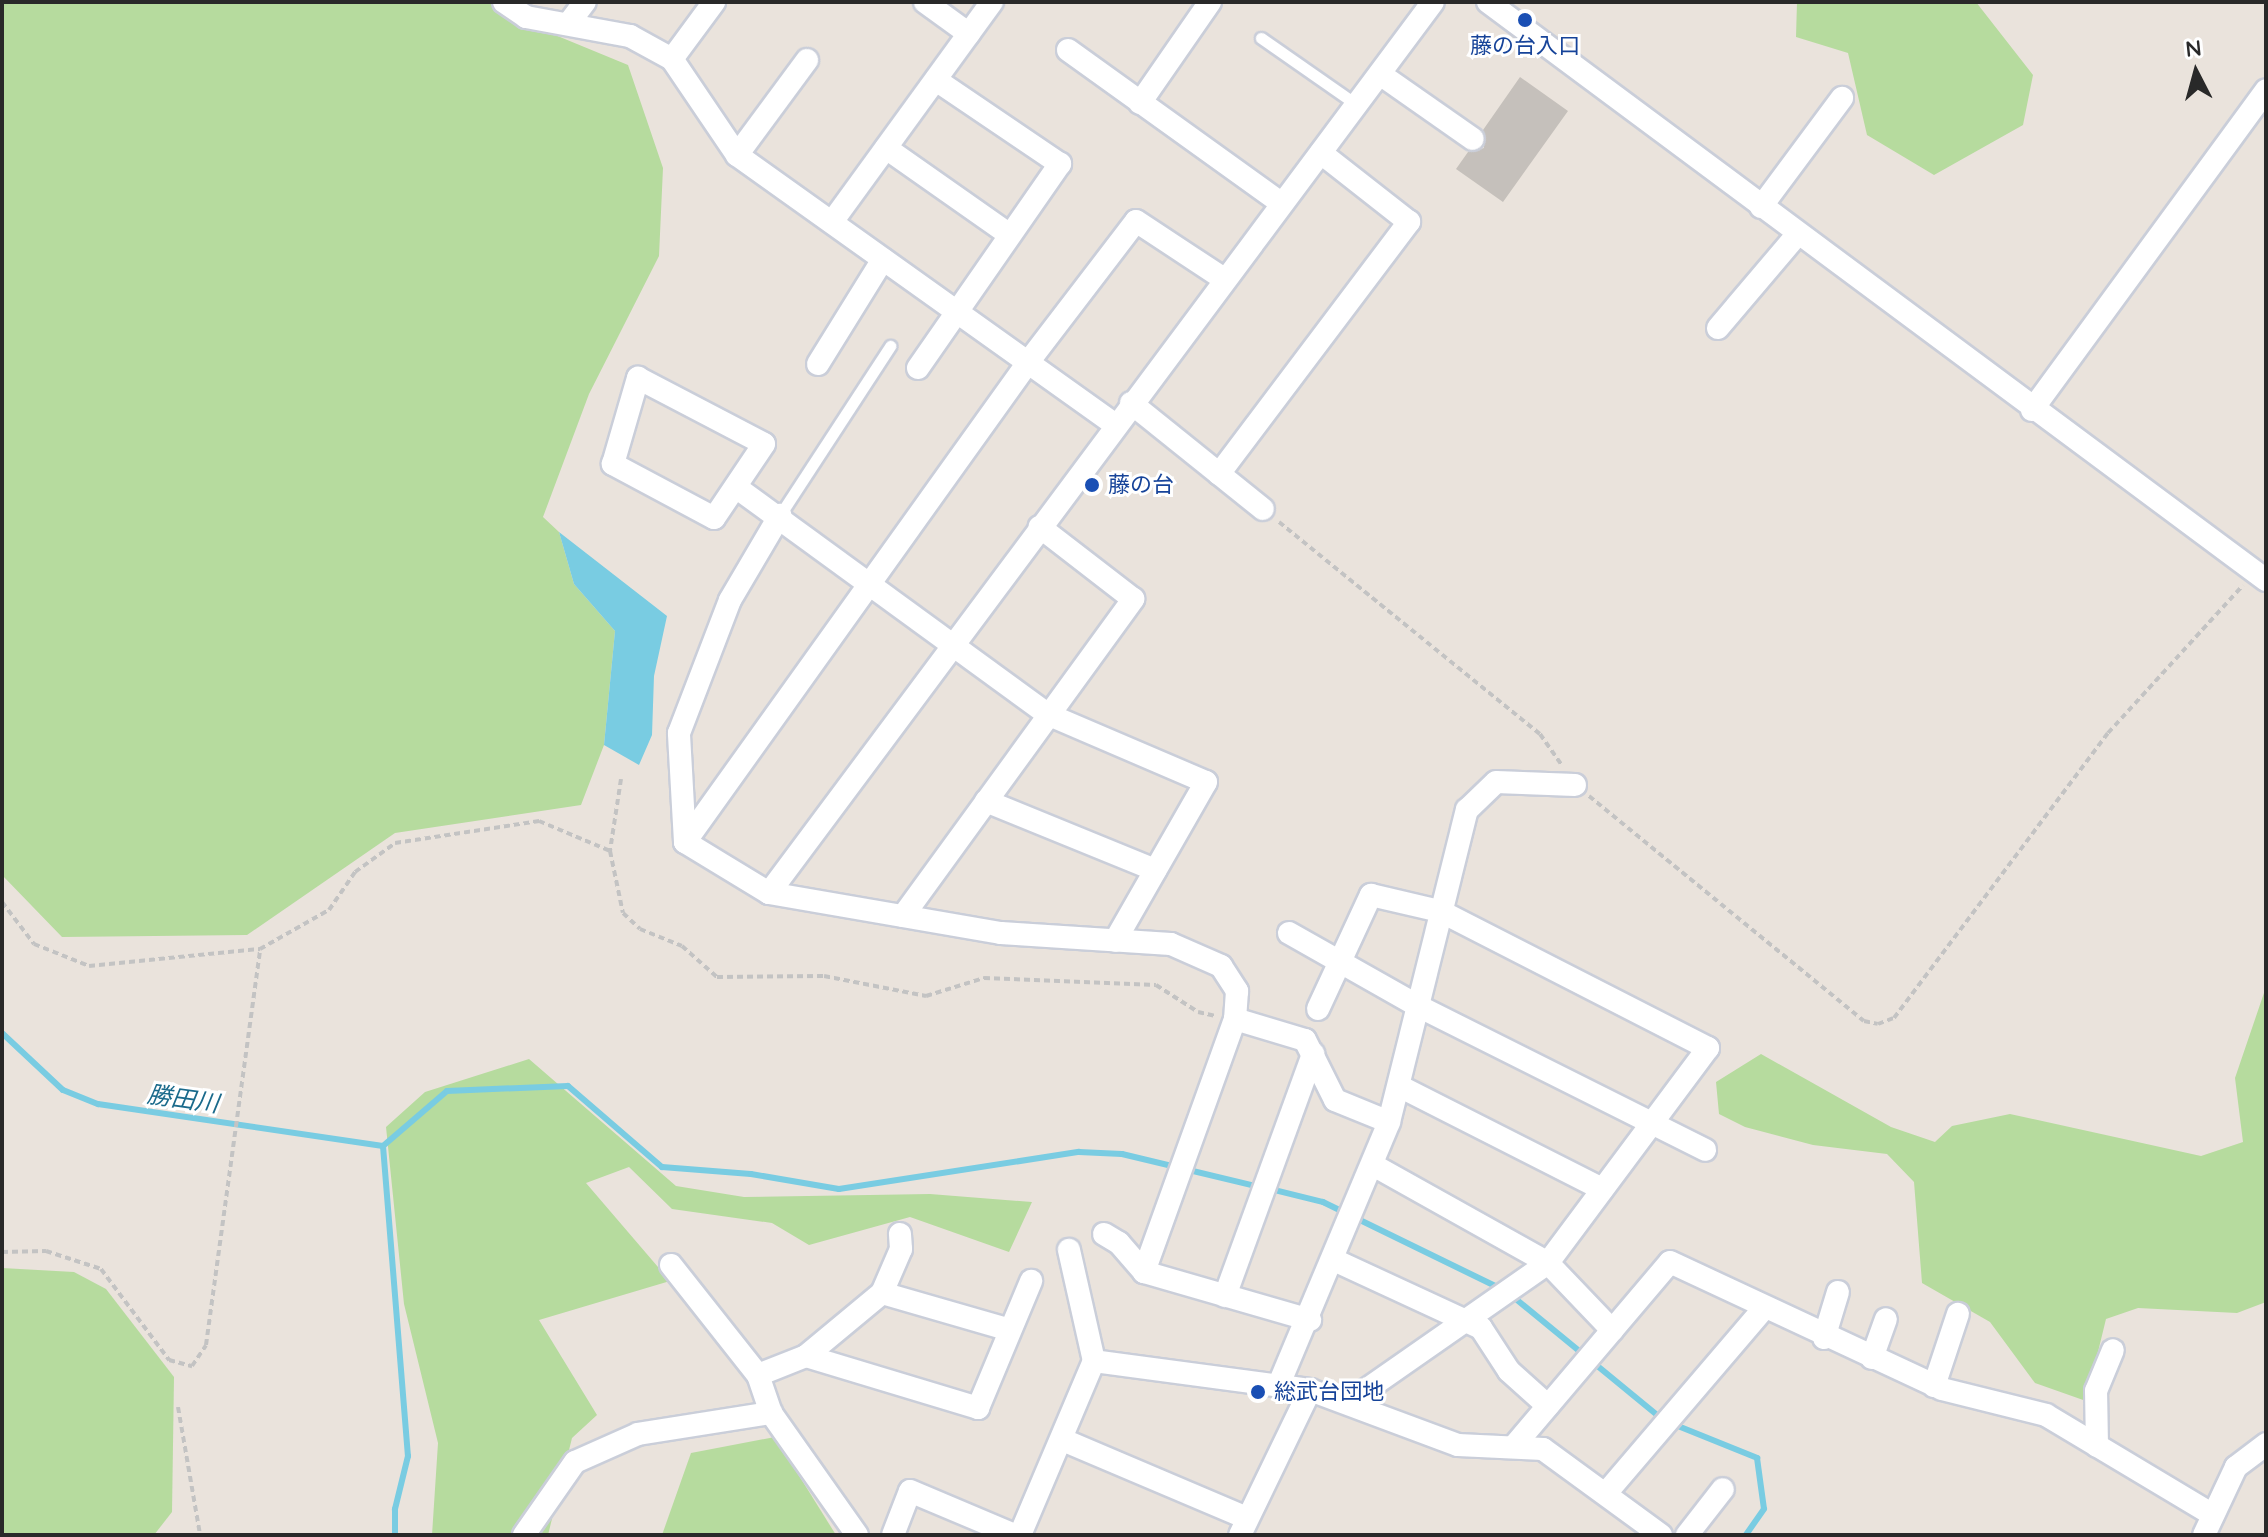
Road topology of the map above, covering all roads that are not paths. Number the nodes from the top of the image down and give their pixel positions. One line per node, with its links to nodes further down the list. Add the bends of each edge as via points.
1 (504, 2): 9 (street, via 526,17)
2 (585, 2): 9 (street)
3 (714, 2): 13 (street)
4 (925, 2): 10 (street)
5 (992, 2): 10 (street)
6 (1210, 2): 19 (street)
7 (1433, 2): 15 (street)
8 (1488, 2): 26 (street)
9 (569, 23): 13 (street, via 630,36)
10 (969, 34): 16 (street)
11 (1261, 38): 20 (lane)
12 (1068, 50): 19 (street)
13 (672, 59): 24 (street)
14 (807, 60): 24 (street)
15 (1380, 74): 20 (street); 21 (street)
16 (936, 80): 22 (street); 28 (street, via 1060,164)
17 (2266, 90): 39 (street)
18 (1842, 98): 26 (street)
19 (1140, 103): 25 (street)
20 (1357, 105): 23 (street)
21 (1473, 139)
22 (886, 148): 27 (street); 28 (street)
23 (1321, 153): 25 (street); 41 (street, via 1409,222)
24 (737, 155): 27 (street)
25 (1281, 203): 31 (street)
26 (1761, 207): 29 (street)
27 (832, 222): 30 (street)
28 (1010, 235): 32 (street)
29 (1797, 235): 33 (street); 39 (street)
30 (883, 259): 32 (street); 36 (street)
31 (1224, 279): 35 (street, via 1136,221); 38 (street)
32 (957, 309): 35 (street); 37 (street)
33 (1718, 328)
34 (890, 346): 44 (lane)
35 (1029, 361): 40 (street); 47 (street)
36 (818, 364)
37 (918, 368)
38 (1131, 403): 40 (street); 41 (street)
39 (2032, 410): 46 (street)
40 (1116, 425): 45 (street)
41 (1219, 474): 43 (street)
42 (736, 487): 42 (street, via 764,444 638,378 613,464 714,518); 44 (street)
43 (1263, 509)
44 (780, 515): 47 (street); 52 (street, via 730,600 679,733)
45 (1040, 527): 48 (street); 49 (street, via 1133,599)
46 (2261, 576)
47 (872, 584): 48 (street); 52 (street)
48 (954, 644): 49 (street); 54 (street)
49 (1047, 714): 51 (street); 53 (street, via 1206,782)
50 (1575, 785): 55 (street, via 1496,782 1467,810)
51 (986, 801): 53 (street); 56 (street)
52 (685, 842): 54 (street)
53 (1155, 870): 58 (street)
54 (769, 893): 56 (street)
55 (1440, 911): 59 (street, via 1371,895); 60 (street); 66 (street, via 1708,1048)
56 (903, 916): 58 (street, via 1001,933)
57 (1289, 933): 59 (street)
58 (1115, 941): 62 (street, via 1171,944 1221,966 1237,991)
59 (1339, 963): 60 (street); 61 (street)
60 (1418, 1006): 64 (street); 66 (street)
61 (1318, 1009)
62 (1235, 1019): 63 (street, via 1305,1040); 76 (street)
63 (1313, 1054): 65 (street, via 1335,1100); 80 (street)
64 (1399, 1086): 65 (street); 69 (street)
65 (1389, 1122): 68 (street)
66 (1656, 1122): 67 (street); 69 (street)
67 (1705, 1150)
68 (1373, 1165): 73 (street); 74 (street)
69 (1602, 1189): 74 (street)
70 (900, 1234): 79 (street, via 901,1249)
71 (1104, 1234): 76 (street)
72 (1069, 1250): 92 (street)
73 (1334, 1260): 83 (street); 85 (street)
74 (1548, 1263): 83 (street); 87 (street)
75 (671, 1265): 93 (street)
76 (1144, 1272): 80 (street)
77 (1031, 1281): 86 (street)
78 (1838, 1292): 88 (street)
79 (882, 1293): 86 (street); 90 (street)
80 (1225, 1296): 85 (street)
81 (1764, 1308): 87 (street, via 1670,1262); 88 (street); 105 (street)
82 (1958, 1314): 95 (street)
83 (1467, 1319): 97 (street); 98 (street, via 1481,1328 1509,1371)
84 (1886, 1319): 91 (street)
85 (1310, 1320): 94 (street)
86 (1010, 1330): 90 (street, via 978,1408)
87 (1612, 1330): 98 (street)
88 (1824, 1338): 91 (street)
89 (2113, 1350): 103 (street, via 2096,1391)
90 (806, 1356): 93 (street)
91 (1872, 1358): 95 (street)
92 (1094, 1361): 94 (street); 100 (street)
93 (758, 1375): 99 (street)
94 (1279, 1384): 96 (street)
95 (1934, 1386): 103 (street, via 2046,1415)
96 (1310, 1390): 97 (street); 107 (street)
97 (1349, 1402): 102 (street, via 1458,1445)
98 (1548, 1406): 102 (street)
99 (771, 1413): 108 (street, via 638,1434 575,1462); 109 (street)
100 (1063, 1440): 107 (street); 111 (street)
101 (2266, 1444): 106 (street, via 2236,1467)
102 (1514, 1446): 105 (street, via 1543,1449)
103 (2097, 1446): 106 (street)
104 (1723, 1489): 113 (street)
105 (1607, 1492): 112 (street)
106 (2210, 1513): 114 (street)
107 (1244, 1527)
108 (524, 1535)
109 (857, 1535)
110 (893, 1535): 111 (street, via 910,1491)
111 (1017, 1535)
112 (1661, 1535)
113 (1687, 1535)
114 (2204, 1535)

